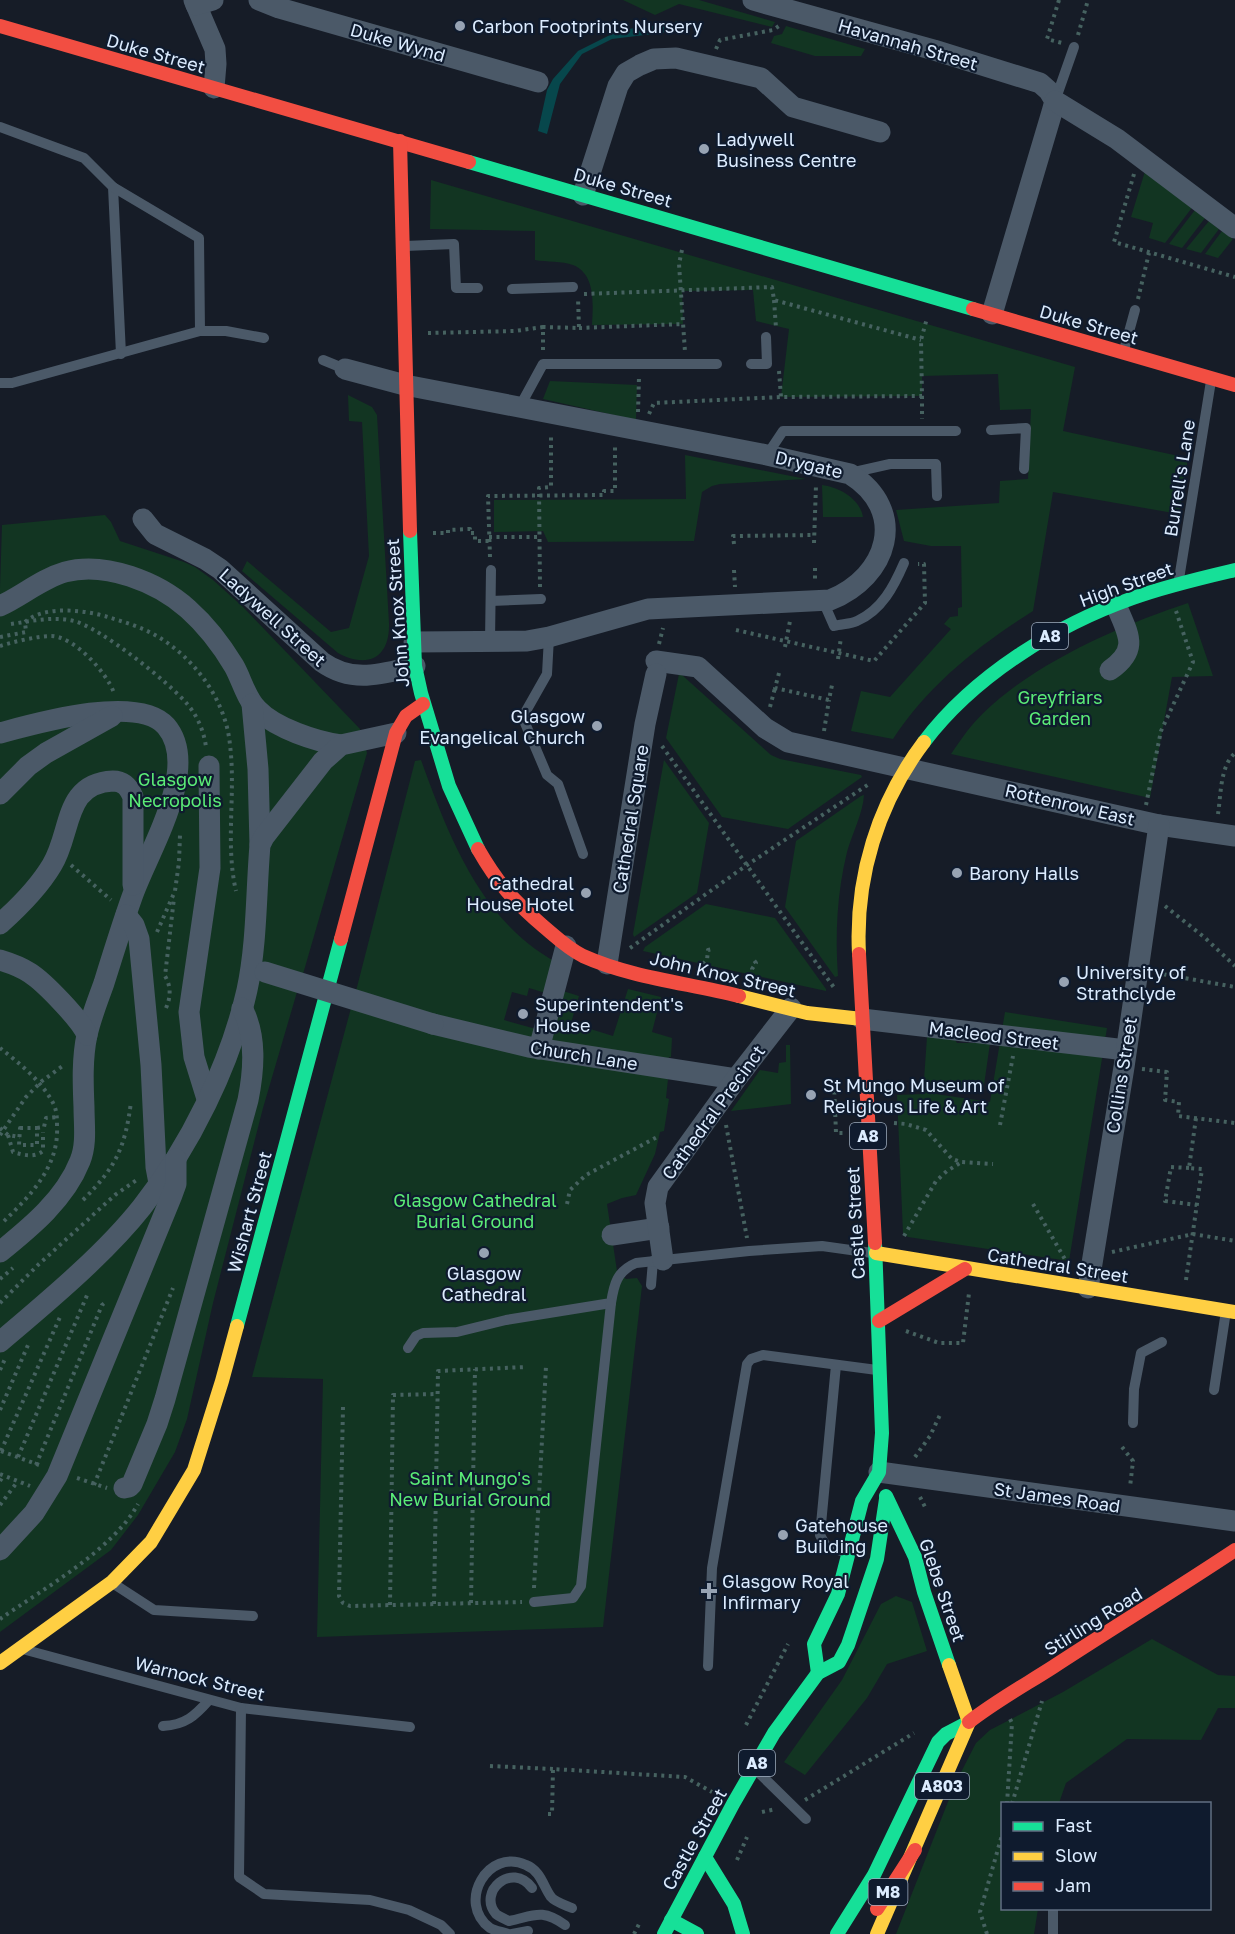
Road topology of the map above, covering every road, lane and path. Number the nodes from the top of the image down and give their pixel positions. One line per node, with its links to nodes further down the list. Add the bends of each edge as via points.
1 (259, 0): 10 (street, Duke Wynd)
2 (753, 0): 12 (street, Havannah Street, via 1040,83)
3 (1059, 0): 9 (path, via 1047,39)
4 (1089, 0): 9 (path)
5 (201, 2): 11 (street, via 215,49)
6 (0, 26): 11 (main road, Duke Street)
7 (773, 30): 8 (path)
8 (720, 40)
9 (1074, 47): 12 (lane)
10 (538, 82)
11 (214, 88): 15 (main road, Duke Street)
12 (1055, 101): 16 (street, Havannah Street); 29 (street)
13 (0, 127): 17 (lane, via 84,158)
14 (880, 132): 18 (street, via 793,106 761,78 685,60 654,59 626,73 618,86)
15 (400, 141): 18 (main road, Duke Street); 20 (main road, John Knox Street)
16 (1139, 155): 19 (street, Havannah Street); 21 (path, via 1114,242)
17 (113, 188): 34 (lane, via 199,238); 40 (lane)
18 (583, 195): 29 (main road, Duke Street)
19 (1235, 228)
20 (402, 246): 25 (lane, via 453,244 456,288); 35 (main road, John Knox Street)
21 (1149, 253): 23 (path); 28 (path)
22 (680, 257): 27 (path)
23 (1235, 277)
24 (573, 287): 26 (lane)
25 (478, 288)
26 (512, 289)
27 (682, 291): 30 (path); 33 (path, via 578,295); 38 (path, via 772,287 774,300)
28 (1135, 310): 39 (lane)
29 (992, 314): 39 (main road, Duke Street)
30 (683, 324): 33 (path); 45 (path)
31 (543, 327): 33 (path); 35 (path); 42 (path)
32 (924, 327): 38 (path)
33 (579, 328)
34 (200, 331): 37 (lane); 40 (lane)
35 (404, 333): 49 (main road, John Knox Street)
36 (766, 337): 44 (lane, via 767,364)
37 (264, 338)
38 (921, 340): 52 (path)
39 (1123, 353): 47 (main road, Duke Street)
40 (121, 354): 48 (lane)
41 (323, 360): 46 (lane)
42 (543, 364): 45 (lane); 53 (lane)
43 (717, 364): 45 (lane)
44 (751, 364)
45 (686, 365)
46 (345, 369): 49 (street, Drygate)
47 (1212, 378): 50 (main road, Duke Street); 76 (lane, Burrell's Lane)
48 (0, 383)
49 (405, 385): 53 (street, Drygate); 88 (main road, John Knox Street)
50 (1235, 385)
51 (639, 387): 54 (path)
52 (922, 396): 54 (path, via 654,403); 55 (path)
53 (519, 408): 54 (street, Drygate)
54 (640, 423): 60 (street, Drygate)
55 (922, 430): 57 (lane); 60 (lane, via 783,431)
56 (991, 430): 61 (lane, via 1026,428)
57 (956, 431)
58 (551, 434): 64 (path, via 551,487 539,488)
59 (615, 443): 64 (path, via 615,491 604,491 604,495)
60 (768, 454): 62 (street, Drygate)
61 (1024, 469)
62 (850, 474): 65 (lane, via 890,464 936,464); 79 (street, Drygate, via 861,480 881,505 886,535 880,553 859,582 839,596)
63 (816, 483): 68 (path)
64 (539, 496): 69 (path); 70 (path, via 488,496)
65 (937, 496)
66 (143, 519): 94 (street, Ladywell Street, via 155,534 220,568 333,670 367,676)
67 (448, 530): 70 (path, via 470,529 470,533 475,533 475,541)
68 (814, 535): 71 (path); 72 (path, via 733,536)
69 (539, 537): 70 (path); 77 (path)
70 (489, 539): 74 (path)
71 (814, 543)
72 (734, 544)
73 (904, 563): 83 (lane, via 891,591 874,609 857,621)
74 (491, 570): 78 (lane)
75 (1235, 570): 76 (main road, High Street / A8)
76 (1173, 585): 80 (main road, High Street / A8); 112 (path, via 1193,662 1161,730)
77 (541, 599): 78 (lane)
78 (490, 601): 87 (lane)
79 (823, 601): 83 (lane); 86 (street, Drygate, via 657,608)
80 (1116, 605): 95 (street, via 1130,638 1129,650 1123,661); 109 (main road, High Street / A8, via 1035,644 991,675 951,710)
81 (0, 606): 99 (street, via 51,577 78,570 108,572 151,585 188,609 207,629 235,667)
82 (791, 617): 91 (path)
83 (834, 626): 92 (path, via 842,639)
84 (663, 627): 93 (path)
85 (3, 637): 89 (path); 108 (path, via 26,632 25,622 50,618 73,621 95,630 189,706 205,740)
86 (549, 638): 87 (street, Drygate); 117 (lane, via 547,674 526,711 525,723 547,775 558,784)
87 (490, 641): 88 (street, Drygate)
88 (414, 642): 94 (main road, John Knox Street)
89 (6, 645): 90 (path); 101 (path, via 50,636 73,644 107,678)
90 (0, 646)
91 (784, 647)
92 (838, 659)
93 (657, 661): 102 (street, Cathedral Square); 106 (street, via 698,667 765,728 788,742)
94 (415, 666): 100 (main road, John Knox Street)
95 (1110, 670)
96 (779, 672): 98 (path, via 775,688)
97 (832, 685): 98 (path)
98 (829, 700): 106 (path)
99 (252, 704): 105 (street, via 273,721 316,740); 116 (street)
100 (423, 704): 104 (main road, Wishart Street, via 406,716); 125 (main road, John Knox Street, via 446,776 480,851 509,895)
101 (120, 711): 103 (street, via 64,717); 111 (street, via 46,753); 122 (street, via 142,713 160,721 173,736 179,759 168,810)
102 (645, 724): 119 (path); 127 (street, Cathedral Square)
103 (0, 733)
104 (396, 733): 105 (street); 229 (main road, Wishart Street, via 204,1442 194,1470 151,1542)
105 (341, 745): 116 (street, via 323,761)
106 (820, 748): 109 (street)
107 (1235, 753): 113 (path, via 1225,768)
108 (208, 766): 145 (street, via 210,868 189,1012 194,1057)
109 (905, 767): 112 (street, Rottenrow East); 136 (main road, Castle Street / A8, via 874,836 861,893 858,948)
110 (874, 781): 119 (path)
111 (0, 794)
112 (1151, 823): 115 (street, Rottenrow East); 121 (street, Collins Street)
113 (1217, 824)
114 (181, 832): 120 (path)
115 (1235, 837)
116 (260, 845): 130 (street)
117 (583, 854)
118 (58, 855): 122 (path); 122 (street, via 80,794 104,782 125,784 134,801); 123 (street, via 41,881)
119 (747, 865): 127 (path); 132 (path)
120 (175, 891): 124 (path); 135 (path, via 166,963 165,976 170,985)
121 (1147, 903): 128 (path, via 1168,906); 129 (street, Collins Street)
122 (130, 905): 137 (street); 163 (street, via 139,939)
123 (0, 924)
124 (156, 936)
125 (566, 946): 127 (main road, John Knox Street); 140 (street)
126 (0, 960): 137 (street, via 36,977)
127 (607, 964): 134 (main road, John Knox Street)
128 (1235, 966)
129 (1138, 969): 131 (path); 141 (street, Collins Street)
130 (258, 970): 133 (street); 140 (street, Church Lane, bridge, via 433,1024)
131 (1235, 987)
132 (839, 993)
133 (242, 1008): 145 (street); 219 (street, via 250,1026 252,1045 248,1100 157,1424 129,1487)
134 (790, 1008): 136 (main road, John Knox Street); 142 (street, Cathedral Precinct)
135 (165, 1015)
136 (862, 1019): 138 (street, Macleod Street); 175 (main road, Castle Street / A8)
137 (87, 1035): 174 (street, via 80,1161 45,1212)
138 (1016, 1038): 141 (street, Macleod Street); 151 (path)
139 (0, 1048): 143 (path)
140 (539, 1049): 142 (street, Church Lane)
141 (1125, 1059): 148 (path, via 1167,1072 1165,1100 1179,1102 1178,1116); 176 (street, Collins Street)
142 (736, 1079): 146 (street, Cathedral Precinct)
143 (40, 1083): 147 (path); 154 (path)
144 (834, 1084): 153 (path)
145 (207, 1100): 159 (street)
146 (716, 1106): 168 (street, Cathedral Precinct, via 658,1187 655,1203); 173 (path, via 726,1123)
147 (57, 1117): 152 (path, via 46,1118 44,1127); 167 (path, via 58,1139 50,1165 30,1194)
148 (1196, 1118): 150 (path); 162 (path)
149 (890, 1123): 160 (path, via 926,1130 945,1153)
150 (1235, 1123)
151 (1000, 1125)
152 (37, 1128): 158 (path, via 20,1128); 158 (path, via 37,1145 19,1145)
153 (836, 1129)
154 (1, 1131): 156 (path)
155 (44, 1132): 156 (path, via 43,1151 37,1155 14,1152)
156 (8, 1135): 158 (path)
157 (659, 1136): 164 (path, via 586,1174 570,1190)
158 (20, 1137)
159 (176, 1158): 163 (street); 223 (street, via 172,1195 57,1476 34,1513)
160 (961, 1162): 161 (path); 171 (path, via 936,1181)
161 (993, 1164)
162 (1189, 1168): 166 (path, via 1202,1169); 166 (path, via 1171,1167 1165,1201)
163 (158, 1178): 186 (path, via 134,1181 115,1195); 194 (street, via 134,1217 112,1240)
164 (567, 1204)
165 (1032, 1204): 178 (path)
166 (1197, 1205): 169 (path)
167 (0, 1224)
168 (659, 1228): 170 (street); 177 (street, Cathedral Precinct)
169 (1192, 1234): 172 (path); 176 (path); 180 (path)
170 (612, 1235)
171 (902, 1237)
172 (1235, 1241)
173 (749, 1251): 175 (lane, via 828,1246); 177 (lane)
174 (0, 1252)
175 (876, 1253): 179 (main road, Cathedral Street); 191 (main road, Castle Street / A8)
176 (1092, 1256): 184 (street, Collins Street)
177 (658, 1260): 182 (lane); 187 (lane, via 636,1263 622,1271)
178 (1067, 1264)
179 (965, 1269): 184 (main road, Cathedral Street); 191 (main road)
180 (1185, 1284)
181 (92, 1285): 210 (path)
182 (651, 1285)
183 (174, 1287): 214 (path, via 94,1485)
184 (1088, 1288): 190 (main road, Cathedral Street)
185 (969, 1292): 192 (path, via 963,1343 939,1343)
186 (0, 1302)
187 (611, 1303): 196 (lane, via 457,1332 423,1333); 232 (lane, via 581,1586 573,1598)
188 (102, 1305): 210 (path, via 36,1465)
189 (63, 1310): 209 (path)
190 (1231, 1312): 202 (lane)
191 (879, 1321): 201 (main road, Castle Street / A8)
192 (897, 1328)
193 (32, 1337): 205 (path)
194 (0, 1342)
195 (1162, 1342): 207 (lane, via 1141,1353 1134,1389)
196 (408, 1348)
197 (836, 1365): 201 (lane); 225 (lane, via 820,1535 830,1548); 241 (lane, via 763,1355 747,1364 712,1568)
198 (546, 1366): 232 (path)
199 (526, 1367): 200 (path)
200 (475, 1369): 203 (path, via 438,1371); 233 (path)
201 (880, 1370): 212 (main road, Castle Street / A8)
202 (1214, 1390)
203 (437, 1394): 234 (path); 235 (path, via 393,1395)
204 (343, 1407): 235 (path, via 339,1596 350,1606)
205 (0, 1410)
206 (940, 1415): 211 (path)
207 (1134, 1423)
208 (1122, 1447): 218 (path, via 1133,1461)
209 (0, 1451): 210 (path)
210 (18, 1457)
211 (911, 1462)
212 (879, 1472): 220 (main road, Glebe Street); 222 (street, St James Road); 225 (main road, Castle Street / A8, via 862,1501)
213 (2, 1475): 215 (path); 216 (path)
214 (80, 1479)
215 (0, 1481)
216 (18, 1481): 217 (path); 221 (path)
217 (28, 1485)
218 (1129, 1491)
219 (133, 1493): 237 (path, via 131,1516 110,1538)
220 (886, 1499): 225 (main road, Castle Street); 230 (main road, Glebe Street, via 915,1557)
221 (0, 1505)
222 (1235, 1521)
223 (0, 1550)
224 (1235, 1550): 242 (main road, Stirling Road)
225 (863, 1557): 227 (main road, Castle Street); 231 (main road, Castle Street / A8)
226 (887, 1576): 227 (main road)
227 (870, 1580): 231 (main road); 243 (main road, Castle Street, via 848,1646 839,1662)
228 (904, 1580): 230 (main road)
229 (112, 1582): 236 (lane, via 154,1610); 239 (main road, Wishart Street)
230 (924, 1592): 247 (main road, Glebe Street)
231 (838, 1593): 243 (main road, Castle Street / A8, via 814,1644)
232 (534, 1602): 233 (path)
233 (471, 1603): 234 (path)
234 (434, 1604): 235 (path)
235 (390, 1605)
236 (253, 1617)
237 (0, 1618)
238 (791, 1637): 251 (path)
239 (20, 1648): 240 (main road, Wishart Street); 245 (lane, Warnock Street)
240 (0, 1663)
241 (708, 1666)
242 (1052, 1668): 244 (main road, Stirling Road); 259 (path)
243 (818, 1673): 253 (main road, Castle Street / A8)
244 (999, 1699): 247 (main road, Stirling Road); 258 (path, via 1012,1723)
245 (209, 1700): 246 (lane, Warnock Street); 248 (lane, via 191,1719)
246 (241, 1708): 249 (lane, Warnock Street); 279 (lane, via 239,1877 264,1894 370,1900 410,1910 441,1925)
247 (969, 1722): 268 (main road, A803); 285 (main road, Stirling Road / M8, via 938,1742 874,1875)
248 (163, 1726)
249 (410, 1726)
250 (921, 1728): 261 (path)
251 (744, 1730)
252 (490, 1766): 254 (path)
253 (754, 1768): 256 (lane); 260 (main road, Castle Street / A8)
254 (553, 1769): 257 (path, via 685,1777); 263 (path, via 552,1814)
255 (717, 1781): 257 (path)
256 (779, 1791): 261 (lane); 262 (path)
257 (711, 1792): 260 (path)
258 (1007, 1802)
259 (1012, 1802)
260 (733, 1804): 269 (main road, Castle Street / A8)
261 (795, 1806): 262 (path); 265 (lane)
262 (762, 1812): 264 (path)
263 (548, 1814)
264 (758, 1817)
265 (806, 1819)
266 (749, 1831): 271 (path, via 737,1860 741,1881)
267 (1001, 1838): 286 (path, via 980,1912)
268 (915, 1850): 278 (main road, M8)
269 (705, 1857): 271 (main road); 275 (main road, Castle Street / A8)
270 (532, 1888): 276 (lane, via 519,1878 506,1878 494,1886 490,1900 496,1914 509,1921 538,1913)
271 (725, 1888): 284 (main road)
272 (572, 1908): 280 (lane, via 552,1899 537,1872 526,1864 505,1862 486,1871 475,1893 477,1912 491,1928)
273 (1053, 1910): 287 (lane)
274 (641, 1919): 281 (path)
275 (671, 1920): 282 (main road, Castle Street / A8); 283 (main road)
276 (565, 1925)
277 (528, 1931): 280 (lane)
278 (871, 1932)
279 (450, 1934)
280 (510, 1934)
281 (634, 1934)
282 (664, 1934)
283 (697, 1934)
284 (743, 1934)
285 (837, 1934)
286 (987, 1934)
287 (1053, 1934)

